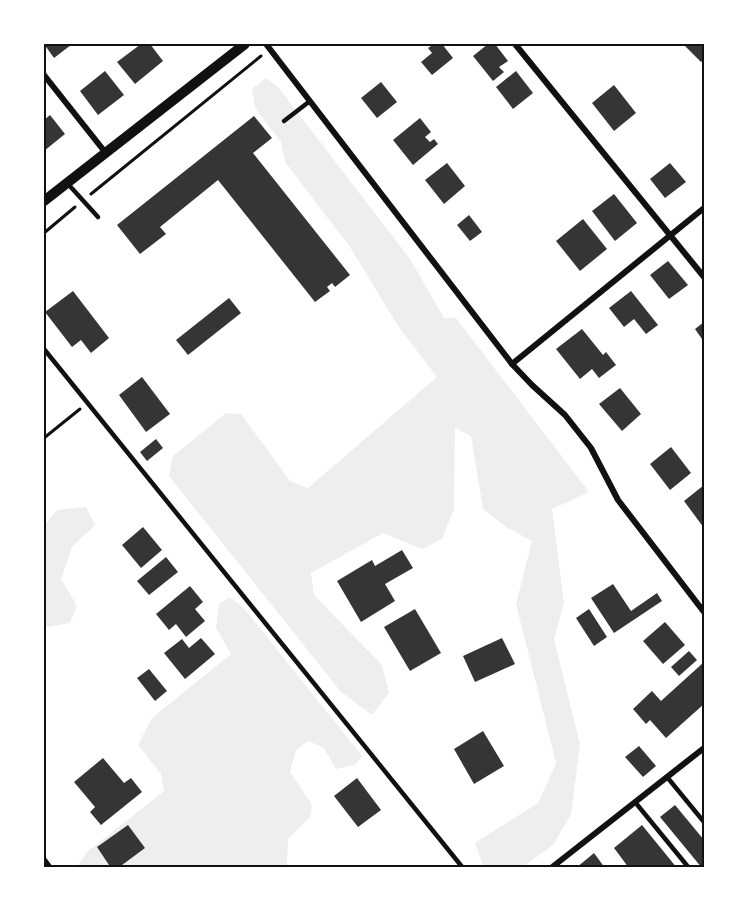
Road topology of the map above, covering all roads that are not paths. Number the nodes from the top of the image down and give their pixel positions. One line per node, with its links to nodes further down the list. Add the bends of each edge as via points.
1 (245, 44): 7 (street)
2 (515, 44): 12 (street)
3 (268, 46): 5 (street)
4 (44, 75): 7 (street)
5 (310, 101): 6 (lane); 15 (street)
6 (284, 121)
7 (105, 152): 8 (street)
8 (67, 182): 9 (street); 11 (lane)
9 (44, 201)
10 (705, 208): 12 (street)
11 (98, 217)
12 (670, 235): 13 (street); 15 (street)
13 (705, 278)
14 (44, 349): 23 (lane)
15 (512, 364): 16 (street, via 565,415 591,448 618,500)
16 (705, 612)
17 (705, 748): 18 (street)
18 (667, 777): 19 (street); 20 (lane)
19 (635, 802): 24 (street); 25 (lane)
20 (705, 822)
21 (44, 860): 22 (street)
22 (50, 867)
23 (463, 867)
24 (551, 867)
25 (689, 867)

